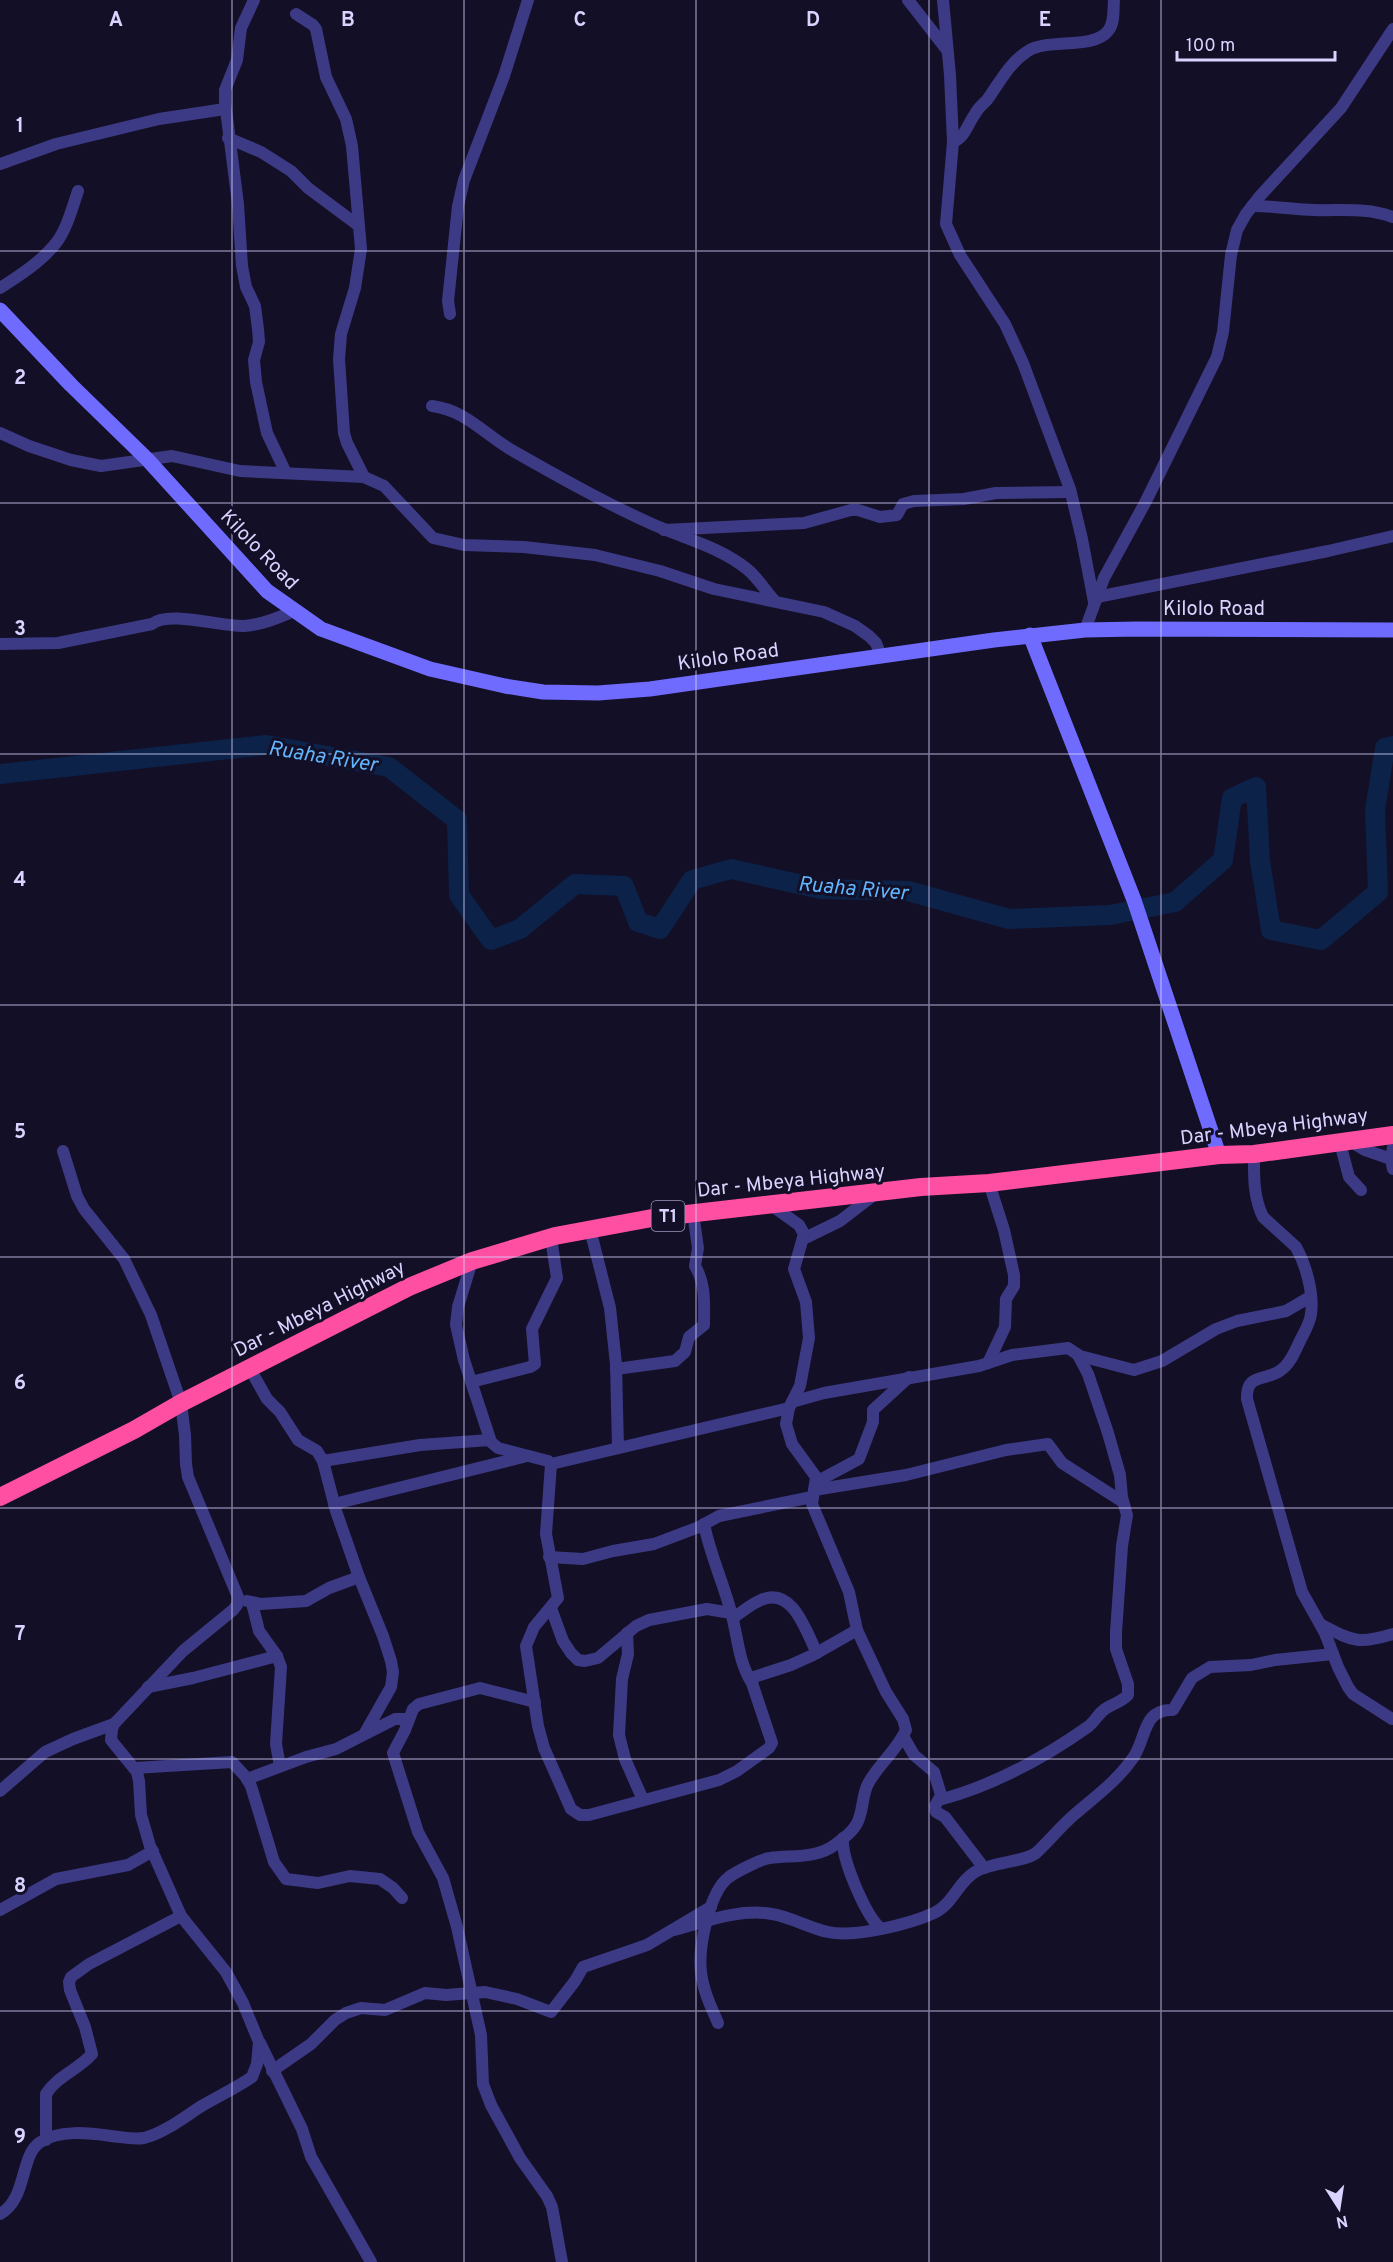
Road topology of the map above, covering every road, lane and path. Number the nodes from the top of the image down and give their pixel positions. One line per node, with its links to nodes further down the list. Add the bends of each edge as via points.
1 (254, 0): 9 (street, via 241,28 237,60 225,90)
2 (528, 0): 19 (street, via 464,180 448,301)
3 (908, 0): 8 (street)
4 (943, 0): 8 (street)
5 (1114, 0): 11 (street, via 1108,32 1068,44 1036,46 1018,58 973,115 964,135)
6 (296, 14): 16 (street, via 316,29 326,77 345,120 352,146)
7 (1393, 29): 14 (street, via 1341,108)
8 (948, 51): 11 (street)
9 (225, 109): 10 (street); 12 (street, via 159,118 56,144)
10 (228, 138): 16 (street, via 273,159); 23 (street, via 242,266 258,329 256,382 267,433)
11 (953, 142): 25 (street, via 946,224 960,255 1005,324)
12 (0, 164)
13 (78, 191): 17 (street, via 56,243)
14 (1252, 207): 15 (street, via 1370,210); 29 (street, via 1237,230 1231,255 1223,333 1216,357)
15 (1393, 218)
16 (359, 226): 24 (street, via 359,268 341,334 339,359 344,433)
17 (0, 288)
18 (0, 310): 22 (main road, Kilolo Road)
19 (450, 314)
20 (432, 406): 26 (street, via 455,411 514,452)
21 (0, 433): 22 (street, via 91,465)
22 (147, 459): 23 (street, via 172,456 221,468); 30 (main road, Kilolo Road, via 267,591)
23 (286, 472): 24 (street)
24 (364, 477): 28 (street, via 384,486 433,538 464,545 595,555 714,589)
25 (1070, 492): 26 (street, via 996,493 914,501 903,504 897,514 887,517 851,510 804,523); 29 (street)
26 (664, 530): 28 (street, via 703,544 747,569)
27 (1393, 536): 29 (street)
28 (774, 600): 35 (street, via 824,612 855,626 876,643)
29 (1096, 600): 31 (street)
30 (294, 611): 34 (street, via 243,626 164,618 152,624 58,643); 35 (main road, Kilolo Road, via 321,629 430,669 543,692 650,689)
31 (1085, 630): 32 (main road, Kilolo Road); 33 (main road, Kilolo Road)
32 (1393, 630)
33 (1030, 635): 35 (main road, Kilolo Road); 40 (main road, via 1134,900)
34 (0, 644)
35 (881, 656)
36 (1393, 1135): 37 (highway, Dar - Mbeya Highway / T1)
37 (1345, 1142): 39 (highway, Dar - Mbeya Highway / T1); 41 (street); 43 (street, via 1349,1177)
38 (63, 1151): 58 (street, via 77,1197 124,1259 151,1315)
39 (1254, 1154): 40 (highway, Dar - Mbeya Highway / T1); 51 (street, via 1254,1188 1260,1210 1296,1247)
40 (1219, 1155): 42 (highway, Dar - Mbeya Highway / T1)
41 (1392, 1158)
42 (989, 1183): 44 (highway, Dar - Mbeya Highway / T1); 53 (street, via 1006,1240 1014,1286 1006,1299 1005,1327)
43 (1361, 1190)
44 (877, 1193): 45 (highway, Dar - Mbeya Highway / T1); 49 (street, via 840,1221)
45 (771, 1205): 46 (highway, Dar - Mbeya Highway / T1); 49 (street, via 799,1226 804,1232)
46 (693, 1213): 47 (highway, Dar - Mbeya Highway / T1); 55 (street, via 698,1248 695,1266 701,1276 704,1325 689,1337 685,1352 675,1361)
47 (590, 1229): 48 (highway, Dar - Mbeya Highway / T1); 55 (street, via 610,1308)
48 (551, 1238): 50 (highway, Dar - Mbeya Highway / T1); 57 (street, via 557,1278 532,1329 535,1364)
49 (803, 1239): 59 (street, via 794,1269 806,1302 809,1338 800,1386)
50 (472, 1261): 54 (highway, Dar - Mbeya Highway / T1, via 409,1287); 57 (street, via 456,1319)
51 (1310, 1297): 52 (street, via 1286,1311 1216,1329 1162,1361 1134,1370); 76 (street, via 1310,1320 1291,1359 1282,1370 1251,1382 1247,1399 1302,1592)
52 (1078, 1355): 53 (street, via 1068,1348 1012,1355); 67 (street, via 1108,1433 1120,1474)
53 (988, 1363): 56 (street)
54 (249, 1368): 58 (highway, Dar - Mbeya Highway / T1); 63 (street, via 298,1440 317,1451)
55 (616, 1369): 61 (street)
56 (909, 1377): 59 (street, via 824,1393); 65 (street, via 873,1410 873,1422 859,1459)
57 (471, 1382): 60 (street)
58 (181, 1403): 66 (highway, Dar - Mbeya Highway / T1); 72 (street, via 188,1478)
59 (791, 1405): 61 (street); 65 (street, via 787,1427 792,1444 814,1474)
60 (490, 1440): 62 (street, via 498,1448); 63 (street, via 420,1445)
61 (618, 1448): 64 (street)
62 (528, 1456): 64 (street); 68 (street)
63 (323, 1461): 68 (street)
64 (551, 1464): 70 (street, via 546,1527)
65 (814, 1489): 67 (street, via 906,1475 1006,1450 1048,1444 1060,1461); 69 (street); 77 (street, via 814,1508 849,1592)
66 (0, 1497)
67 (1123, 1502): 96 (street, via 1127,1515 1116,1648 1128,1695 1054,1749 1005,1776)
68 (334, 1504): 71 (street)
69 (704, 1524): 70 (street, via 654,1544 583,1558); 75 (street)
70 (549, 1557): 74 (street, via 558,1593)
71 (359, 1577): 73 (street, via 306,1601); 89 (street, via 393,1672 387,1697)
72 (238, 1598): 73 (street); 84 (street, via 233,1610 183,1650)
73 (252, 1603): 82 (street, via 259,1631)
74 (551, 1608): 78 (street, via 563,1641 578,1660 598,1658); 85 (street, via 526,1644)
75 (732, 1615): 78 (street, via 707,1609 641,1623); 80 (street, via 760,1600 784,1599 795,1609); 83 (street, via 742,1664)
76 (1320, 1624): 79 (street, via 1356,1641); 81 (street)
77 (857, 1630): 80 (street); 90 (street, via 903,1719)
78 (627, 1633): 95 (street, via 619,1735)
79 (1393, 1634)
80 (817, 1653): 83 (street, via 757,1675)
81 (1333, 1654): 87 (street, via 1353,1694); 99 (street, via 1251,1665 1219,1665 1199,1672 1173,1710 1153,1715 1138,1751 1103,1792 1036,1852)
82 (277, 1656): 84 (street); 91 (street, via 281,1667 276,1744)
83 (752, 1683): 95 (street, via 772,1740 769,1748 728,1777)
84 (146, 1687): 88 (street)
85 (535, 1702): 86 (street, via 477,1688 419,1704); 95 (street, via 544,1748 571,1809 589,1815)
86 (408, 1719): 89 (street, via 395,1719); 107 (street, via 393,1753 418,1832 443,1878)
87 (1392, 1719)
88 (114, 1724): 92 (street, via 111,1740); 94 (street, via 45,1752)
89 (365, 1733): 91 (street, via 336,1749)
90 (903, 1736): 96 (street, via 914,1755 936,1776); 97 (street, via 870,1781 857,1824)
91 (280, 1766): 93 (street)
92 (135, 1768): 93 (street, via 229,1761); 98 (street, via 140,1781 141,1815)
93 (247, 1779): 100 (street, via 274,1862 286,1879 318,1883 350,1876 380,1879)
94 (0, 1791)
95 (643, 1800)
96 (939, 1800): 99 (street, via 936,1812 945,1817)
97 (843, 1838): 101 (street, via 825,1851 768,1858 729,1877); 105 (street, via 848,1864 867,1912)
98 (153, 1851): 102 (street, via 128,1865 56,1880); 103 (street)
99 (984, 1868): 105 (street, via 971,1874 945,1907 921,1918)
100 (402, 1898)
101 (711, 1907): 104 (street); 106 (street)
102 (0, 1910)
103 (181, 1916): 109 (street, via 233,1983); 111 (street, via 88,1964 71,1977 70,1990 92,2051 46,2094)
104 (706, 1922): 105 (street, via 753,1913 771,1914 843,1935); 106 (street); 108 (street, via 701,1973)
105 (880, 1928)
106 (674, 1930): 107 (street, via 647,1945 583,1967 551,2012 517,1999)
107 (472, 1992): 110 (street, via 425,1993 385,2010 352,2010); 114 (street, via 483,2048 483,2084 520,2158 552,2207)
108 (718, 2024)
109 (259, 2042): 110 (street); 111 (street, via 252,2077 153,2135 134,2139 68,2134)
110 (272, 2071): 113 (street, via 302,2129 311,2157)
111 (46, 2140): 112 (street, via 32,2152 13,2202)
112 (0, 2214)
113 (371, 2262)
114 (562, 2262)

